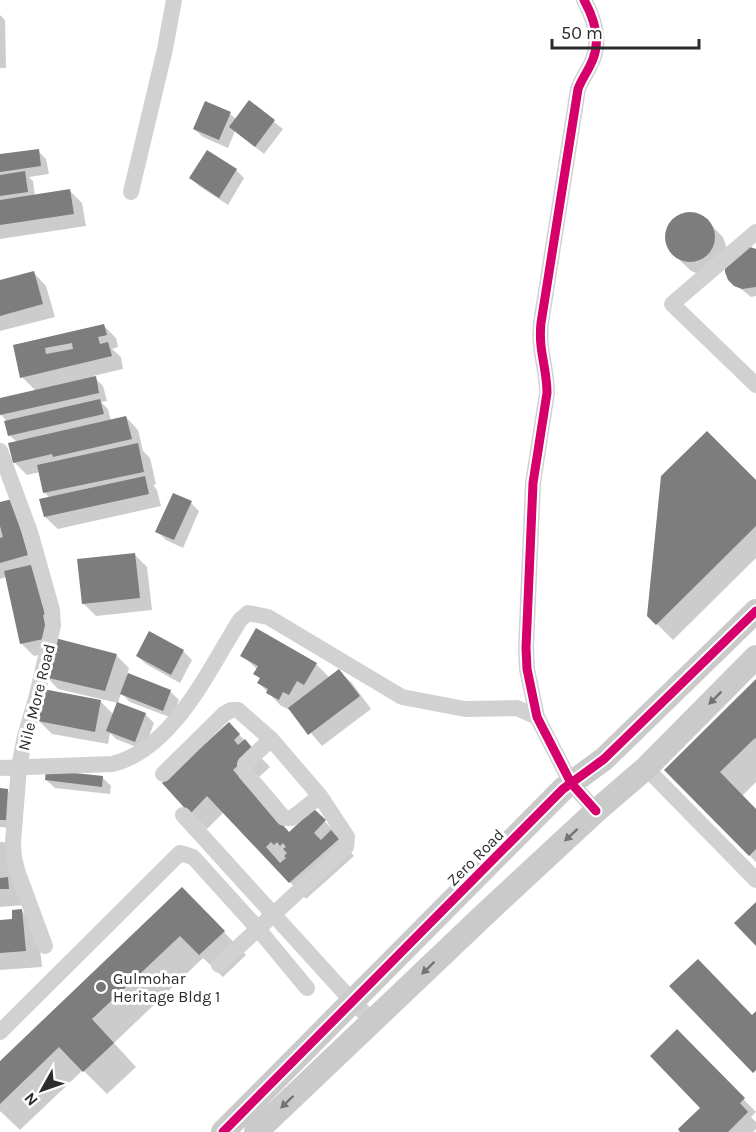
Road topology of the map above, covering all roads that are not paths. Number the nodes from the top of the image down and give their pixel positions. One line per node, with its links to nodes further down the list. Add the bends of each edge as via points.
1 (174, 0): 3 (street)
2 (584, 0): 9 (street, via 596,30 597,44 578,89 539,338 547,393 532,483 526,648)
3 (131, 192)
4 (756, 232): 5 (street, via 672,304)
5 (756, 385)
6 (0, 451): 11 (street, Nile More Road, via 30,532 53,626)
7 (754, 617): 15 (street, Zero Road, via 604,759)
8 (756, 657): 13 (street, one-way to 13)
9 (537, 717): 11 (street, via 517,708 465,709 402,697 268,617 248,613 240,620 191,703 144,752 112,765); 15 (street)
10 (271, 740): 14 (street, via 238,710 231,710); 16 (street); 16 (street, via 245,764 244,772 284,818 292,818)
11 (19, 767): 12 (street); 22 (street, Nile More Road, via 14,858)
12 (0, 768)
13 (646, 768): 17 (street); 19 (street)
14 (163, 774)
15 (571, 783): 17 (street); 25 (street, Zero Road)
16 (320, 796): 20 (street, via 347,837 346,848)
17 (596, 811): 26 (street, one-way to 26)
18 (183, 814): 20 (street)
19 (756, 880)
20 (275, 915): 21 (street); 25 (street)
21 (259, 930): 23 (street); 24 (street); 27 (street, via 193,857 180,853)
22 (45, 946)
23 (219, 965)
24 (307, 988)
25 (353, 1002): 26 (street); 28 (street, Zero Road)
26 (373, 1021): 29 (street, one-way to 29)
27 (0, 1032)
28 (223, 1132)
29 (256, 1132)

